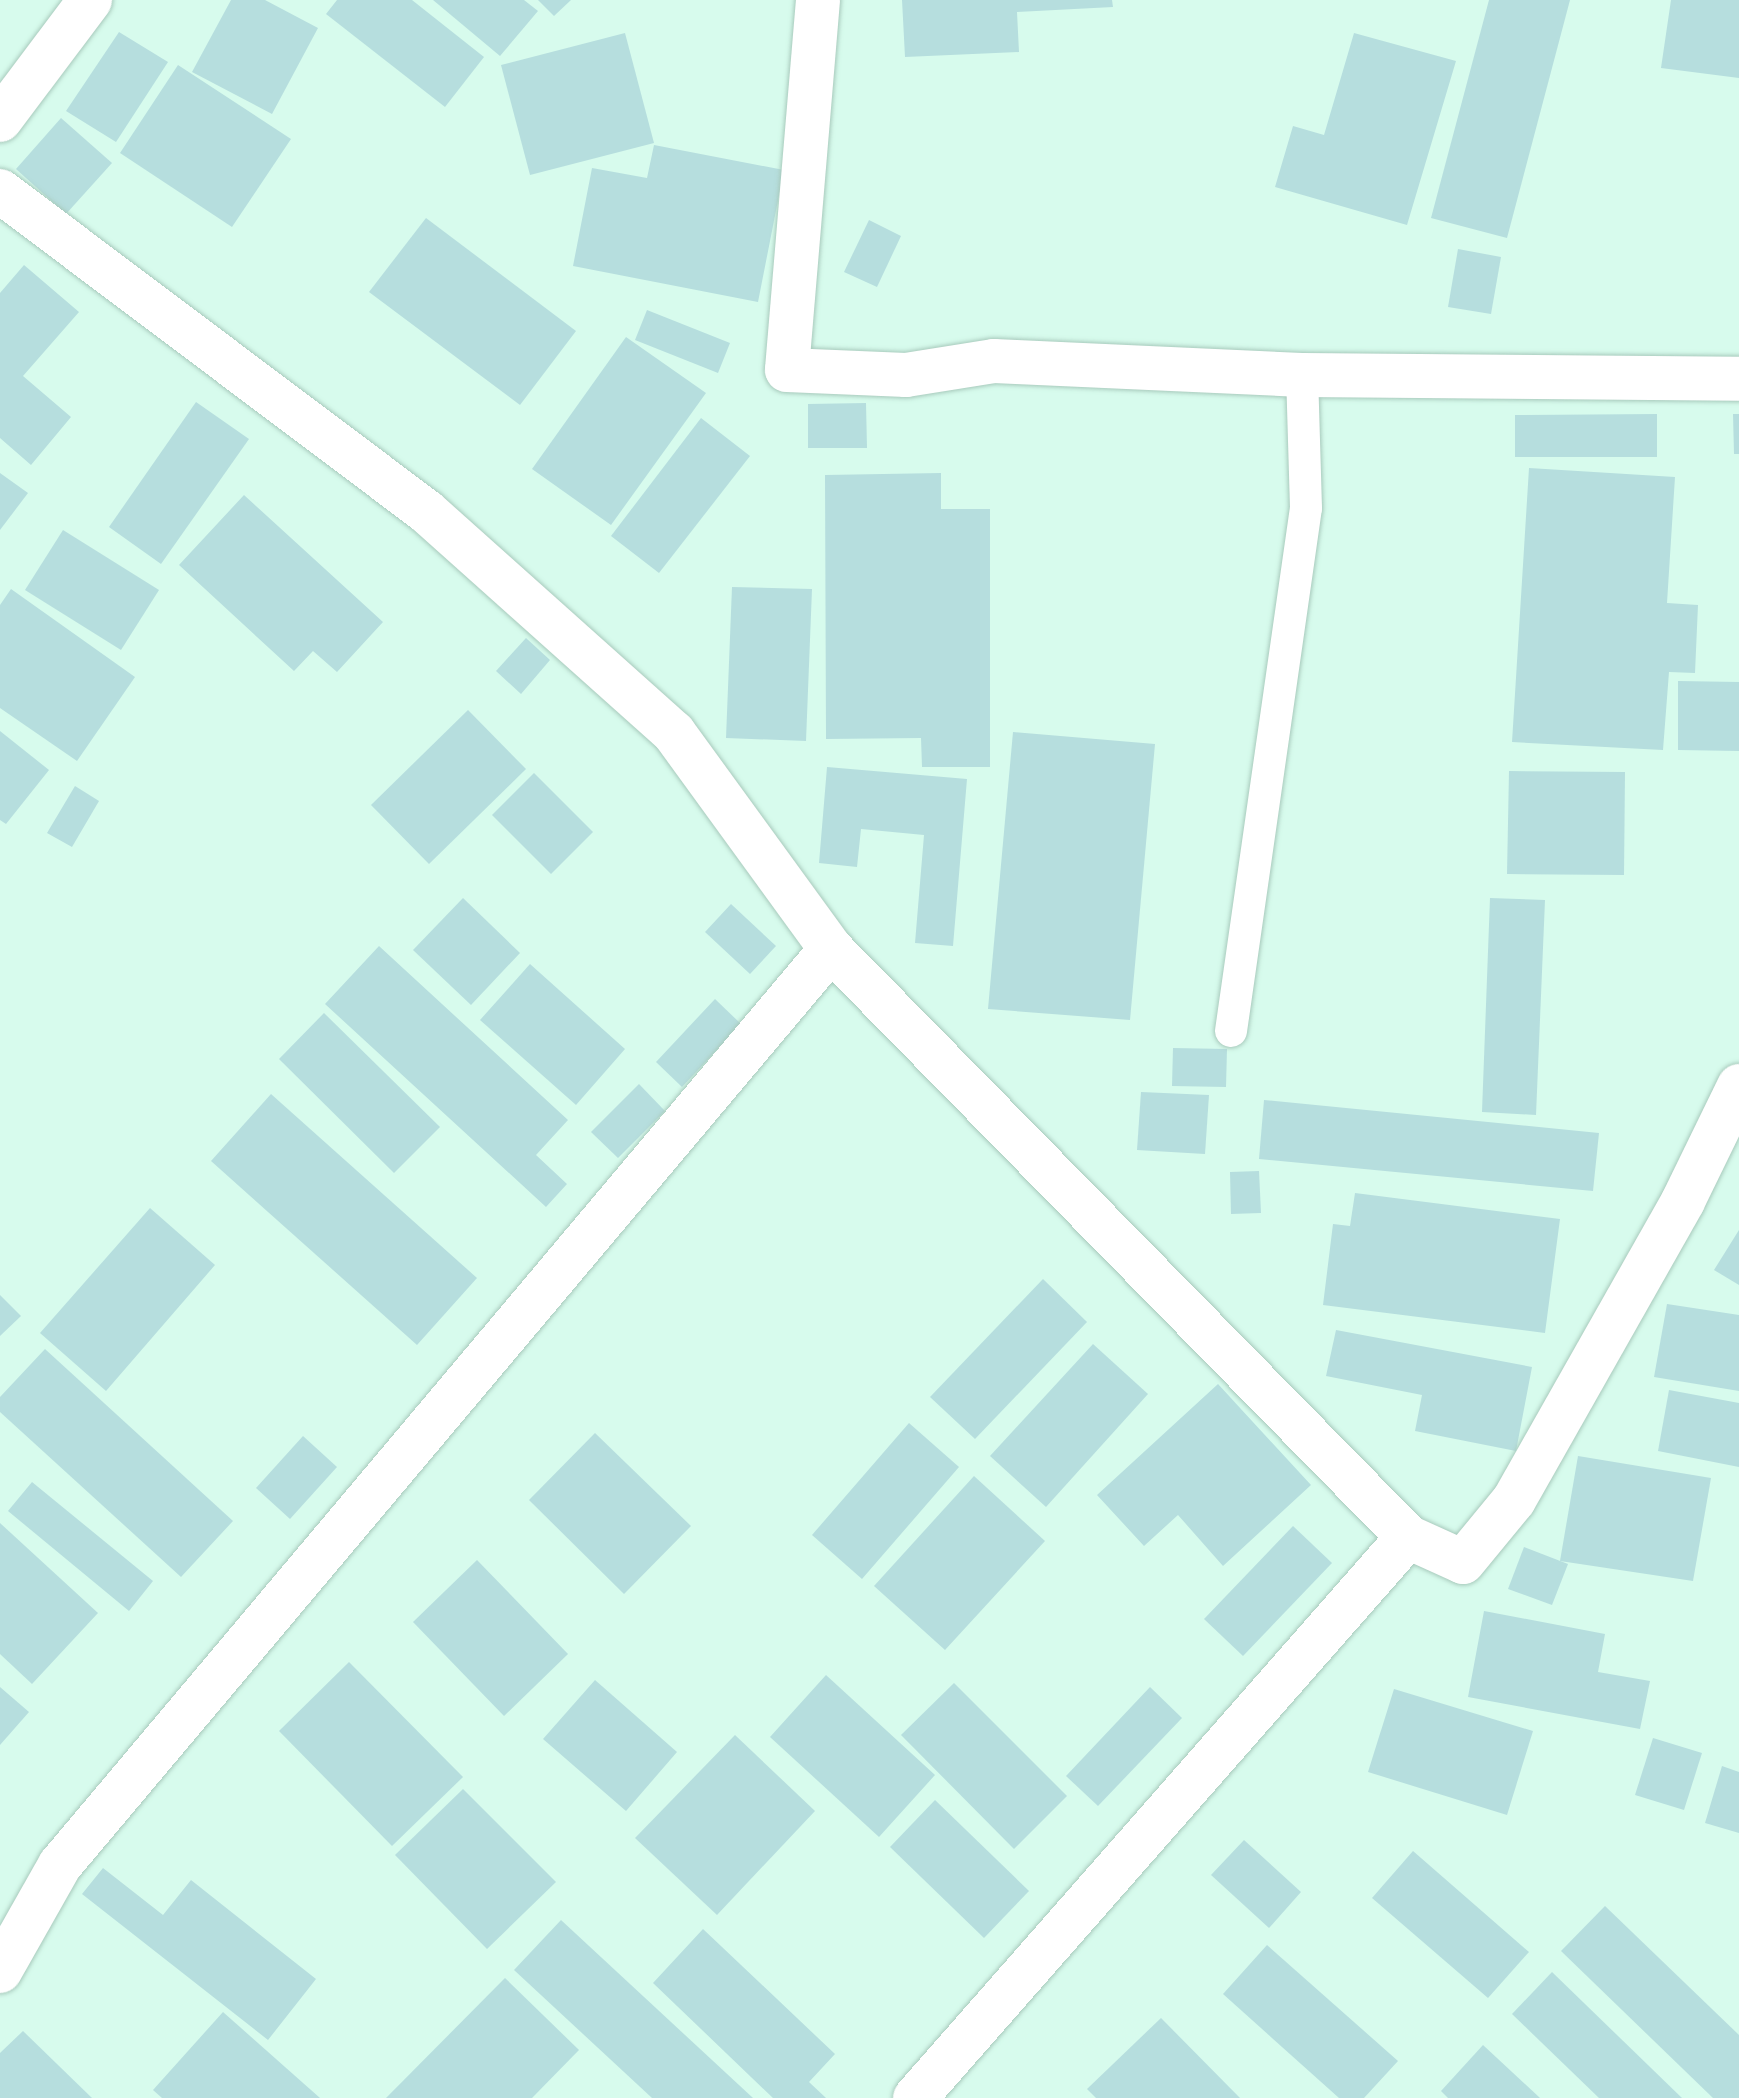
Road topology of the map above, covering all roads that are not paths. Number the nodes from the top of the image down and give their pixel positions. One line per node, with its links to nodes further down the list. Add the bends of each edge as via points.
1 (90, 0): 3 (street)
2 (818, 0): 5 (street, via 787,370 906,375 994,361)
3 (0, 120)
4 (0, 191): 7 (street, via 427,512 674,733)
5 (1302, 375): 6 (street); 8 (lane, via 1306,508)
6 (1739, 379)
7 (831, 949): 10 (street); 11 (street, via 60,1865)
8 (1231, 1031)
9 (1739, 1086): 10 (street, via 1683,1201 1514,1500 1463,1562)
10 (1408, 1537): 12 (street)
11 (0, 1971)
12 (915, 2098)

